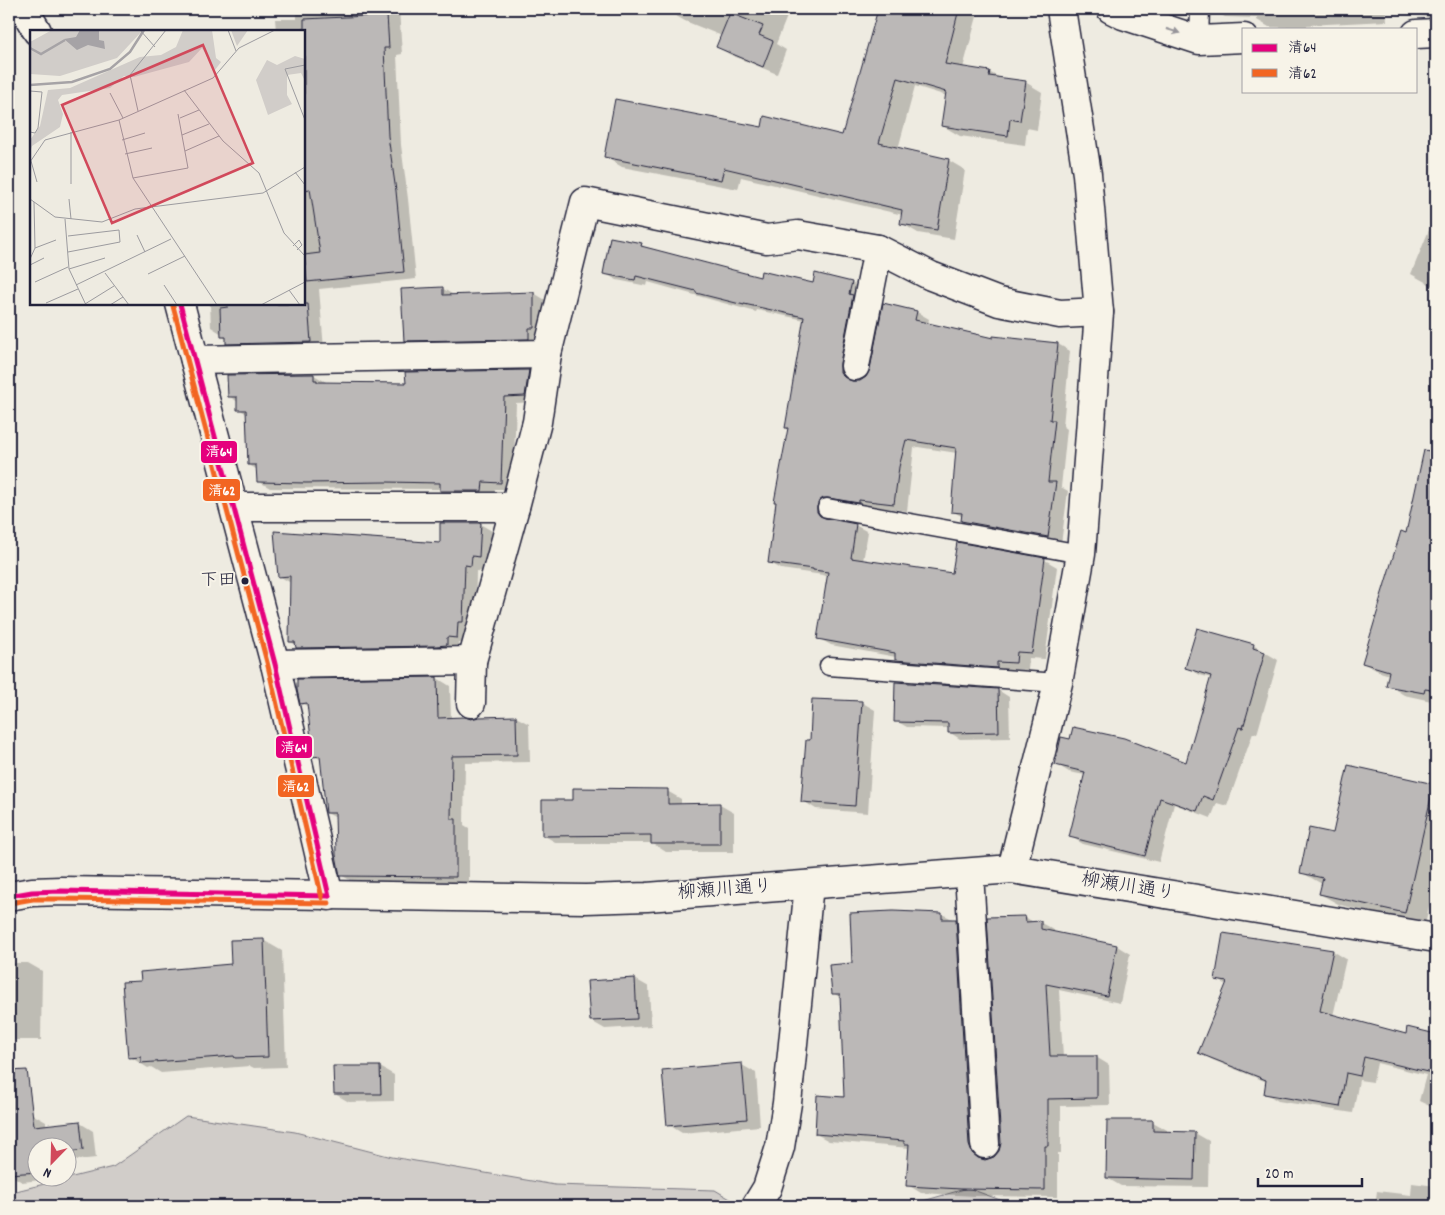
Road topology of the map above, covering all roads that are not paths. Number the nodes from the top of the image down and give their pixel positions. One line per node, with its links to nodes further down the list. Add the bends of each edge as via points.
1 (24, 9): 5 (street)
2 (1061, 9): 12 (street, via 1087,174)
3 (1111, 9): 9 (street, one-way to 9)
4 (1200, 9): 9 (lane)
5 (36, 30)
6 (1436, 33): 7 (street)
7 (1418, 34)
8 (1242, 38): 9 (street)
9 (1199, 40)
10 (878, 248): 12 (street, via 931,276 999,302 1060,314); 13 (street, via 798,235 767,239 585,202); 15 (street)
11 (180, 305): 14 (street)
12 (1099, 312): 19 (street)
13 (547, 354): 14 (street); 16 (street, via 536,422)
14 (195, 360): 17 (street)
15 (855, 366)
16 (515, 506): 17 (street); 20 (street)
17 (234, 507): 21 (street)
18 (827, 508): 19 (lane)
19 (1081, 554): 23 (street)
20 (472, 661): 21 (street); 24 (street)
21 (275, 664): 29 (street)
22 (829, 666): 23 (lane)
23 (1058, 683): 25 (street)
24 (471, 703)
25 (1012, 869): 26 (street, 柳瀬川通り); 30 (street, 柳瀬川通り)
26 (969, 873): 27 (street, 柳瀬川通り); 31 (street)
27 (809, 884): 29 (street, 柳瀬川通り, via 586,899); 32 (street, via 780,1147 767,1188)
28 (9, 896): 29 (street, 柳瀬川通り, via 61,891)
29 (329, 896)
30 (1436, 938)
31 (985, 1144)
32 (756, 1206)

